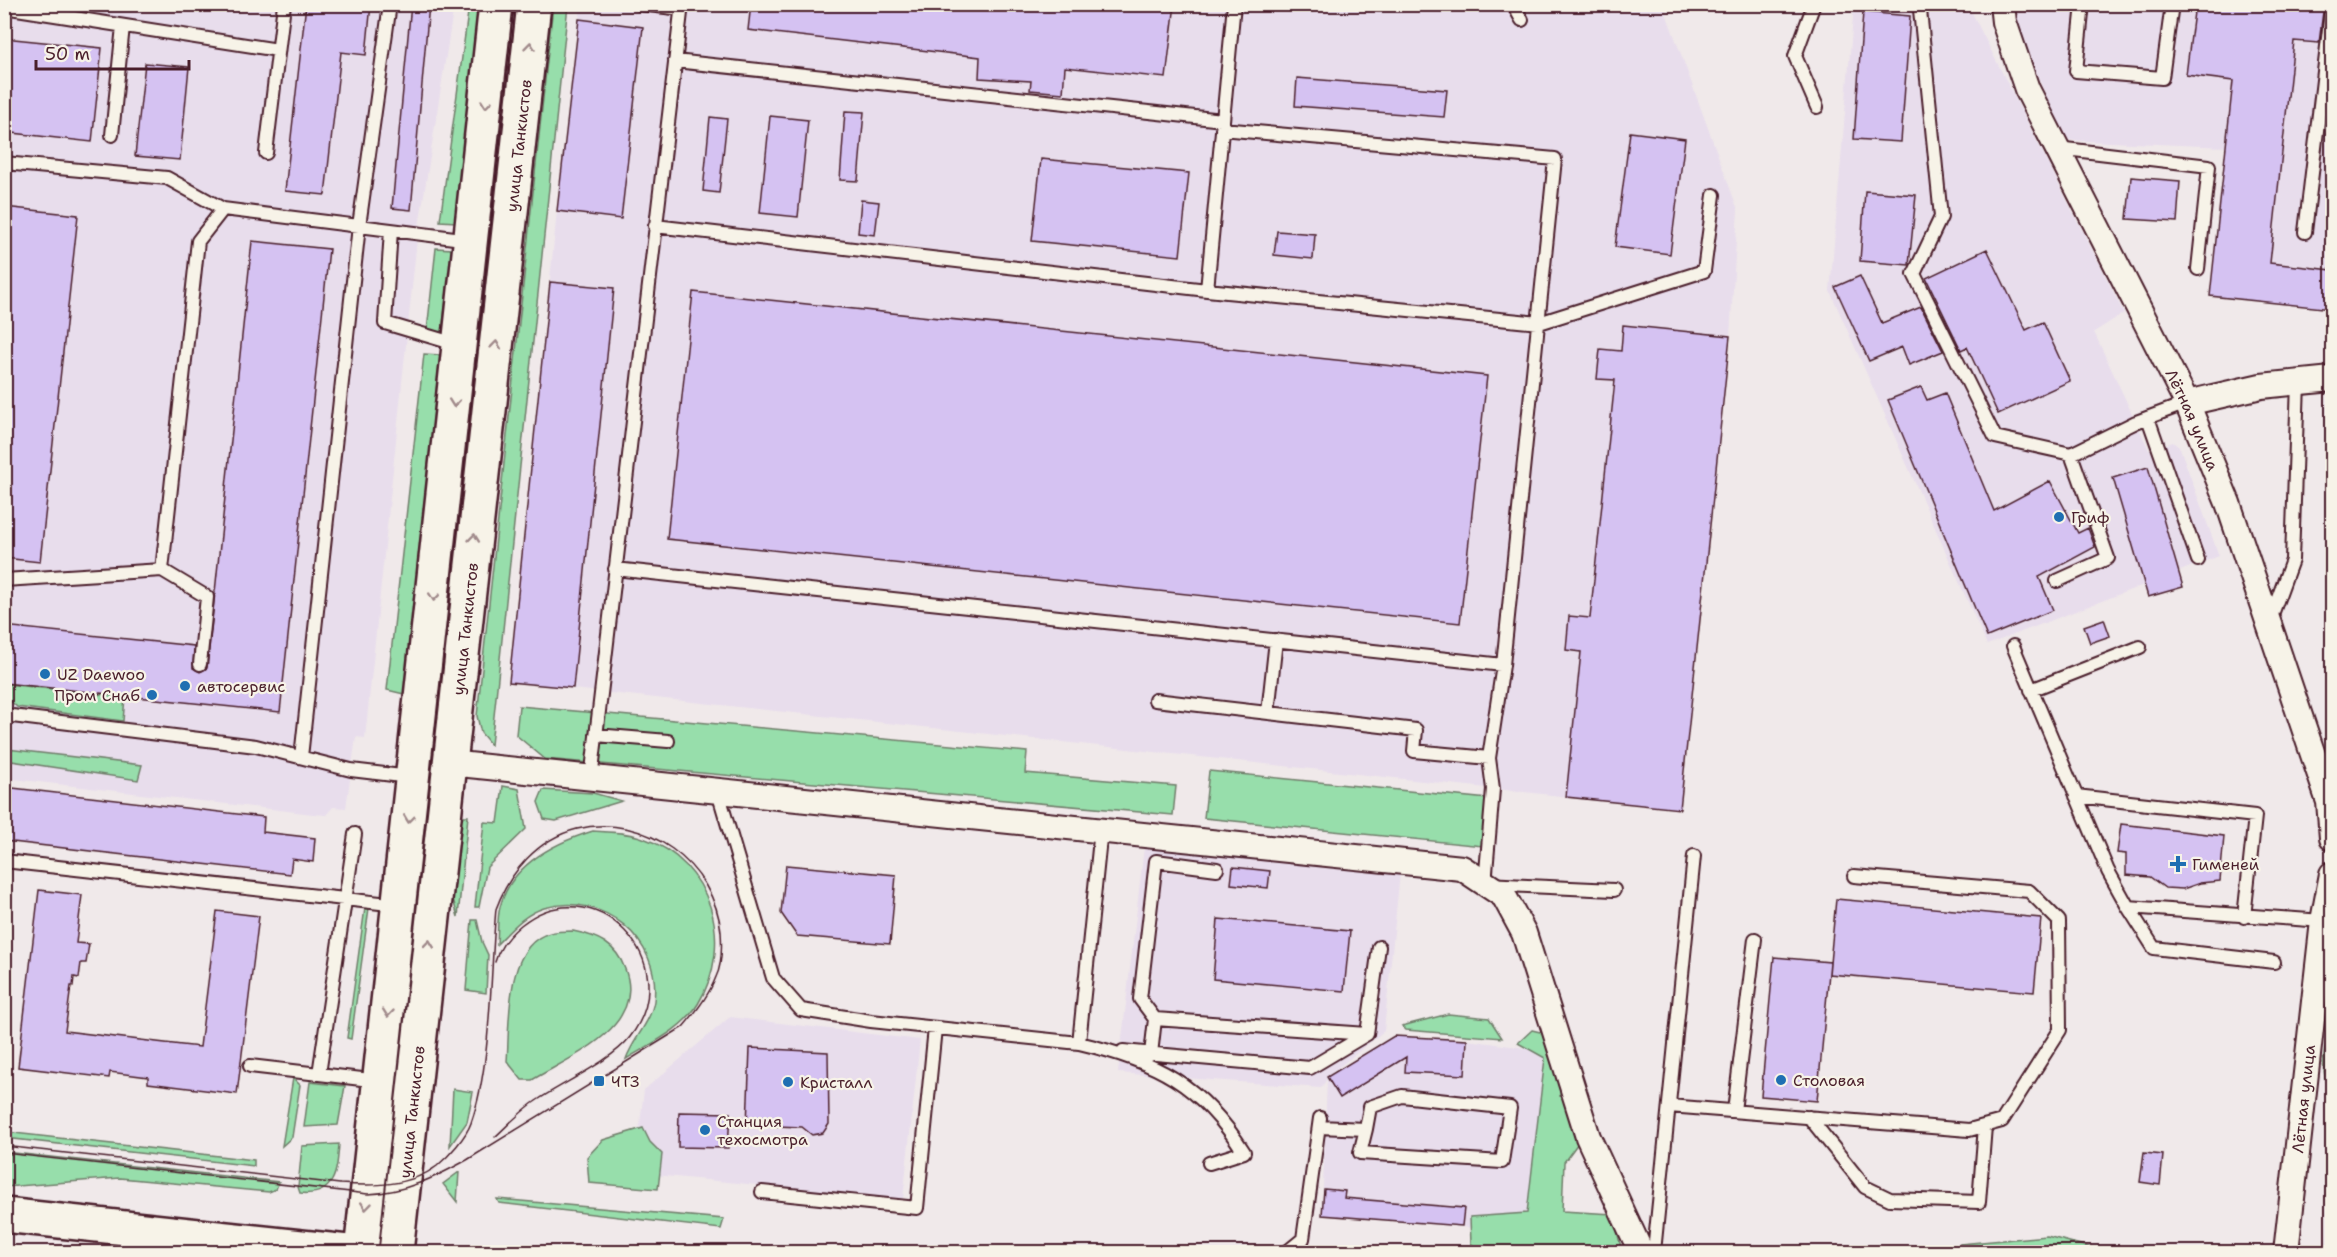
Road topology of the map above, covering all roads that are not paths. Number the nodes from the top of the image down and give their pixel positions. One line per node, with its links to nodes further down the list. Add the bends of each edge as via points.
1 (284, 4): 18 (lane)
2 (390, 4): 28 (lane)
3 (496, 4): 32 (main road, улица Танкистов, one-way to 32)
4 (534, 4): 61 (main road, улица Танкистов, one-way to 4)
5 (640, 4): 13 (lane)
6 (1234, 4): 21 (lane)
7 (1513, 4): 16 (lane)
8 (1814, 4): 20 (lane, via 1795,56)
9 (2083, 4): 10 (lane, via 2076,71 2162,78)
10 (2172, 4)
11 (2332, 4): 31 (lane)
12 (4, 7): 17 (lane)
13 (682, 7): 19 (lane)
14 (1920, 10): 41 (lane, via 1941,217 1914,274 1995,437)
15 (2000, 10): 23 (street, Лётная улица, via 2027,89)
16 (1522, 20)
17 (123, 26): 18 (lane); 22 (lane)
18 (278, 50): 24 (lane)
19 (675, 61): 21 (lane); 29 (lane)
20 (1817, 107)
21 (1223, 124): 34 (lane); 35 (lane, via 1555,159)
22 (112, 135)
23 (2057, 148): 33 (lane, via 2209,166); 39 (street, Лётная улица)
24 (266, 153)
25 (4, 163): 27 (lane, via 167,178)
26 (1714, 195): 35 (lane, via 1704,271)
27 (223, 209): 28 (lane); 44 (lane, via 198,241)
28 (359, 226): 30 (lane); 59 (lane)
29 (655, 226): 34 (lane); 43 (lane)
30 (391, 230): 32 (lane); 36 (lane, via 385,324)
31 (2305, 232)
32 (471, 240): 36 (main road, улица Танкистов)
33 (2198, 269)
34 (1207, 290): 35 (lane)
35 (1539, 324): 52 (lane)
36 (460, 346): 62 (main road, улица Танкистов, one-way to 62)
37 (2332, 379): 38 (street)
38 (2298, 382): 39 (street); 47 (lane, via 2292,560)
39 (2187, 403): 40 (lane); 47 (street, Лётная улица, via 2228,503)
40 (2148, 418): 41 (lane); 42 (lane)
41 (2071, 454): 46 (lane, via 2108,558)
42 (2198, 560)
43 (615, 569): 48 (lane); 57 (lane)
44 (162, 570): 45 (lane); 51 (lane, via 207,597)
45 (4, 580)
46 (2057, 580)
47 (2268, 623): 68 (street, Лётная улица, via 2329,802)
48 (1276, 640): 52 (lane); 55 (lane)
49 (2013, 646): 53 (lane)
50 (2140, 647): 53 (lane)
51 (200, 664)
52 (1503, 665): 60 (lane)
53 (2031, 690): 65 (lane)
54 (1155, 700): 55 (lane)
55 (1268, 713): 60 (lane, via 1416,730 1414,751)
56 (4, 715): 59 (lane, via 256,746)
57 (596, 735): 58 (lane); 63 (lane)
58 (668, 741)
59 (301, 757): 62 (lane, via 351,770)
60 (1489, 758): 74 (lane, via 1493,789)
61 (449, 763): 62 (main road); 63 (street); 103 (main road, улица Танкистов, one-way to 61)
62 (415, 769): 77 (main road, улица Танкистов, one-way to 77)
63 (591, 779): 64 (street)
64 (718, 792): 66 (street); 85 (lane, via 773,978 801,1010)
65 (2076, 795): 78 (lane); 79 (lane, via 2255,816)
66 (1101, 829): 74 (street, via 1462,868); 87 (lane)
67 (355, 834): 76 (lane)
68 (2332, 838)
69 (1694, 856): 93 (lane)
70 (4, 861): 76 (lane)
71 (1217, 869): 84 (lane, via 1156,861 1140,999)
72 (2332, 874): 80 (street, Лётная улица)
73 (1854, 876): 96 (lane, via 2029,891 2059,921 2060,1030 2002,1121)
74 (1485, 884): 75 (lane); 105 (street, via 1504,896 1524,933 1588,1137)
75 (1614, 890)
76 (347, 900): 77 (lane); 91 (lane)
77 (399, 905): 92 (main road, улица Танкистов, one-way to 92)
78 (2128, 907): 79 (lane); 83 (lane, via 2154,948)
79 (2244, 917): 80 (lane)
80 (2323, 921): 107 (street, Лётная улица)
81 (1755, 939): 94 (lane)
82 (1379, 947): 86 (lane)
83 (2274, 962)
84 (1155, 1019): 86 (lane); 89 (lane)
85 (935, 1028): 87 (lane); 99 (lane, via 917,1208)
86 (1367, 1034): 89 (lane, via 1310,1068)
87 (1079, 1043): 88 (lane)
88 (1104, 1049): 89 (lane); 98 (lane, via 1150,1066 1204,1099 1244,1152)
89 (1151, 1054)
90 (250, 1066): 91 (lane)
91 (319, 1074): 92 (lane)
92 (380, 1081): 102 (main road, улица Танкистов, one-way to 102)
93 (1669, 1106): 94 (lane); 106 (lane)
94 (1734, 1111): 95 (lane)
95 (1809, 1117): 96 (lane, via 1969,1130); 96 (lane, via 1865,1186 1890,1199 1979,1202)
96 (1985, 1126)
97 (1366, 1130): 97 (lane, via 1360,1153 1502,1162 1510,1108 1402,1096 1370,1107); 104 (lane, via 1319,1122 1303,1239)
98 (1209, 1163)
99 (762, 1192)
100 (5, 1218): 101 (main road)
101 (348, 1252)
102 (361, 1252)
103 (396, 1252)
104 (1287, 1252)
105 (1641, 1252)
106 (1654, 1252)
107 (2286, 1252)

